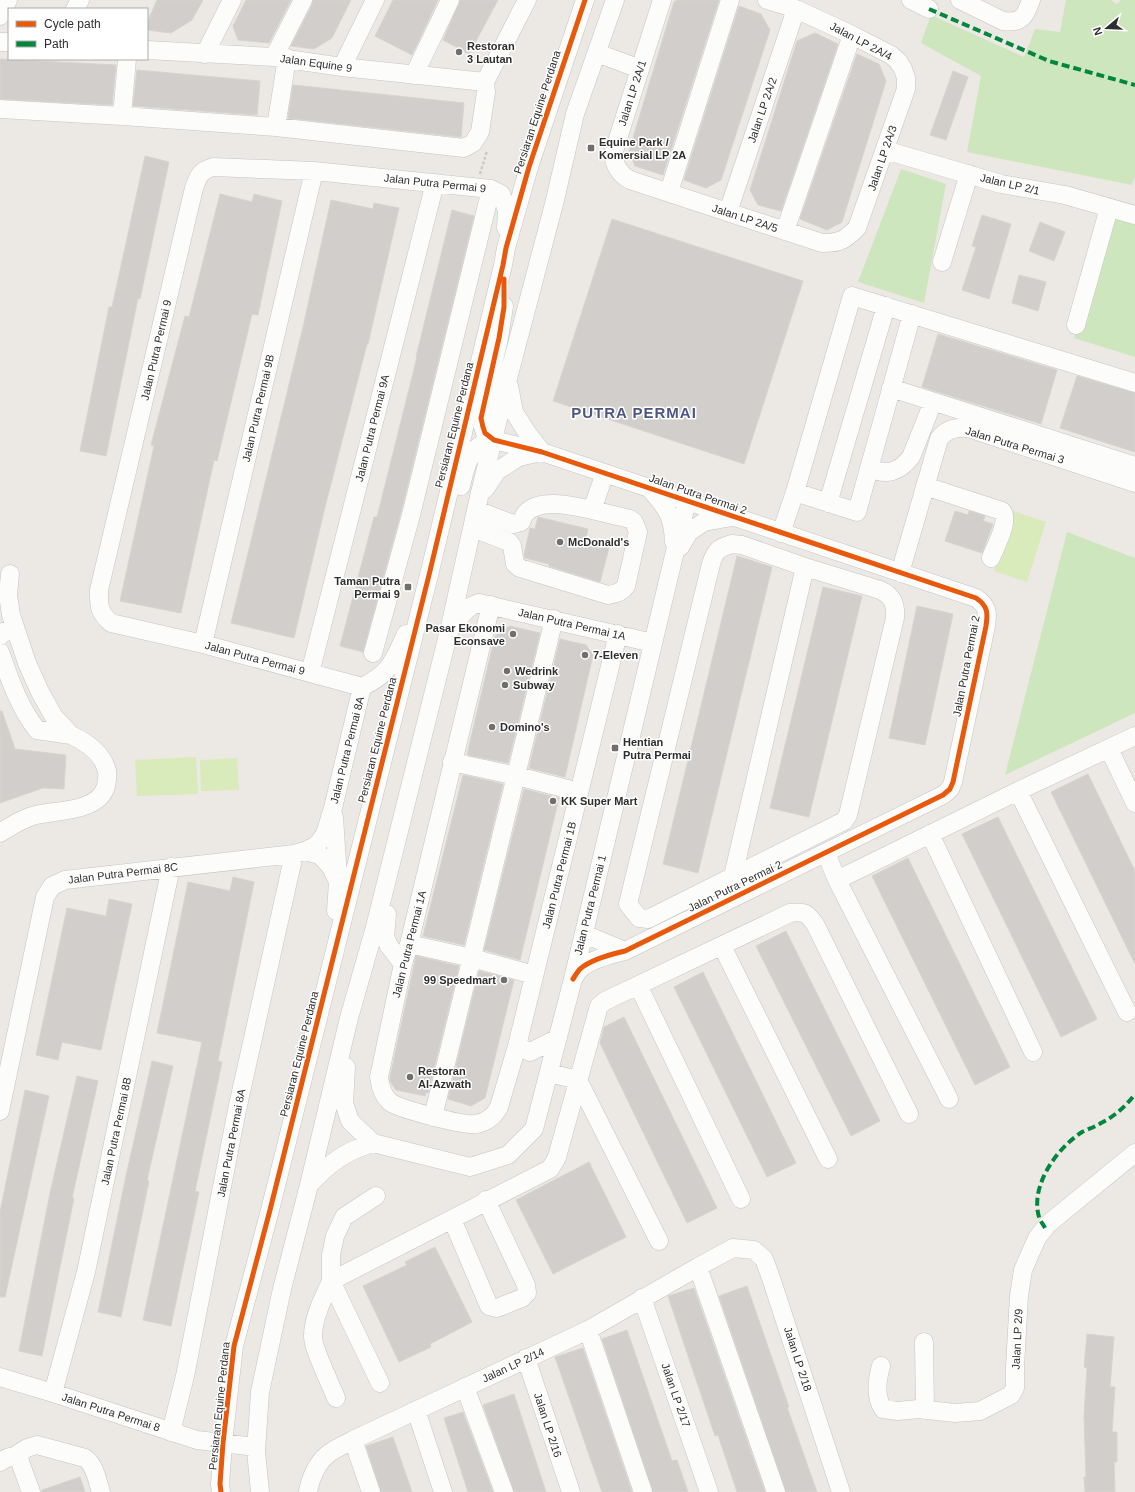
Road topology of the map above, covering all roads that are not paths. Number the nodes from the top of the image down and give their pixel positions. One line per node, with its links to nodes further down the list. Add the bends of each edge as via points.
1 (8, 0): 17 (street)
2 (232, 0): 21 (street)
3 (303, 0): 22 (street)
4 (375, 0): 24 (street)
5 (450, 0): 26 (street)
6 (527, 0): 27 (street)
7 (585, 0): 33 (street, Persiaran Equine Perdana)
8 (615, 0): 20 (street)
9 (662, 0): 25 (street, Jalan LP 2A/1)
10 (730, 0): 39 (street)
11 (766, 0): 15 (street)
12 (911, 0): 16 (street)
13 (960, 0): 14 (street, via 1011,22 1020,20 1027,12)
14 (1031, 0)
15 (796, 9): 18 (street, Jalan LP 2A/4); 41 (street, Jalan LP 2A/2)
16 (929, 9)
17 (0, 16)
18 (852, 35): 28 (street, Jalan LP 2A/4, via 898,61 906,78); 44 (street)
19 (148, 50): 21 (street, Jalan Equine 9)
20 (597, 53): 25 (street); 50 (street, via 575,114)
21 (204, 54): 22 (street, Jalan Equine 9)
22 (281, 58): 24 (street, Jalan Equine 9); 31 (street)
23 (127, 60): 30 (street)
24 (342, 67): 26 (street, Jalan Equine 9)
25 (640, 69): 36 (street, Jalan LP 2A/1, via 613,154 617,169 622,176)
26 (414, 74): 27 (street, Jalan Equine 9)
27 (485, 82): 31 (street, via 480,132 473,143 464,148)
28 (906, 89): 32 (street, Jalan LP 2A/3)
29 (0, 109): 30 (street)
30 (122, 116): 31 (street)
31 (276, 127)
32 (885, 150): 35 (street, Jalan LP 2/1); 43 (street, Jalan LP 2A/3)
33 (529, 167): 38 (street, via 514,180); 45 (street, Persiaran Equine Perdana)
34 (314, 171): 37 (street, Jalan Putra Permai 9); 83 (street, Jalan Putra Permai 9B); 83 (street, Jalan Putra Permai 9, via 213,167 204,170 194,188 184,227 99,590 99,605 102,615 111,622)
35 (969, 174): 40 (street, Jalan LP 2/1, via 1001,184 1065,195); 46 (street)
36 (630, 180): 39 (street, Jalan LP 2A/5)
37 (435, 183): 38 (street, Jalan Putra Permai 9); 86 (street, Jalan Putra Permai 9A)
38 (483, 188): 45 (street, Jalan Putra Permai 9, via 501,194 507,210); 85 (street, via 411,515)
39 (669, 192): 41 (street, Jalan LP 2A/5)
40 (1109, 208): 42 (street, Jalan LP 2/1); 49 (street)
41 (728, 212): 44 (street, Jalan LP 2A/5)
42 (1135, 215)
43 (857, 228): 44 (street, Jalan LP 2A/5, via 843,241 834,243 822,243)
44 (785, 231)
45 (504, 257): 54 (street, via 504,307 481,418 485,433); 73 (street, Persiaran Equine Perdana)
46 (942, 262)
47 (886, 306): 48 (street); 62 (street, via 852,296); 64 (street)
48 (912, 314): 51 (street); 52 (street)
49 (1076, 325)
50 (508, 382): 54 (street); 55 (street, via 514,412)
51 (1135, 383)
52 (891, 388): 53 (street); 57 (street)
53 (933, 402): 56 (street); 57 (street, via 906,464 887,472)
54 (494, 440): 55 (street, Jalan Putra Permai 2); 65 (street); 73 (street, via 480,445 470,456 450,530)
55 (542, 452): 58 (street, Jalan Putra Permai 2); 65 (street, via 519,457 497,471)
56 (1135, 466)
57 (869, 468): 64 (street, via 857,512)
58 (605, 473): 61 (street, Jalan Putra Permai 2); 66 (street)
59 (1135, 483): 60 (street, Jalan Putra Permai 3, via 962,428 942,434)
60 (925, 486): 71 (street, via 1005,514 1005,522); 74 (street, Jalan Putra Permai 3)
61 (649, 488): 63 (street, Jalan Putra Permai 2); 70 (street, Jalan Putra Permai 1, via 663,503 673,524)
62 (795, 492): 64 (street); 69 (street)
63 (687, 501): 67 (street, Jalan Putra Permai 2); 70 (street, Jalan Putra Permai 1)
64 (828, 503)
65 (478, 504): 66 (street, via 513,524 518,524 524,514 542,505 554,503); 68 (street)
66 (592, 510): 68 (street, via 630,519 638,532 626,586 616,594 608,595 520,568 514,564 510,542)
67 (734, 517): 69 (street, Jalan Putra Permai 2); 70 (street, Jalan Putra Permai 1, via 704,522 689,532)
68 (473, 528): 79 (street)
69 (781, 533): 74 (street, Jalan Putra Permai 2)
70 (674, 557): 82 (street, Jalan Putra Permai 1)
71 (991, 558)
72 (805, 567): 99 (street, via 888,593 896,609 848,815 844,821); 104 (street); 104 (street, via 742,545 723,546 714,555 628,904 639,918 648,919)
73 (430, 571): 77 (street, Persiaran Equine Perdana)
74 (900, 573): 101 (street, Jalan Putra Permai 2, via 976,598 983,602 987,610 986,626 953,782 950,789 934,801)
75 (10, 574): 80 (street, via 8,595 11,615)
76 (491, 605): 78 (street, Jalan Putra Permai 1A); 79 (street, Jalan Putra Permai 1A, via 472,604); 91 (street, Jalan Putra Permai 1A)
77 (420, 612): 87 (street, Jalan Putra Permai 8A, via 406,633 390,668 375,681); 114 (street, Persiaran Equine Perdana)
78 (554, 619): 81 (street, Jalan Putra Permai 1A); 92 (street)
79 (449, 631): 107 (street)
80 (8, 632): 88 (street, via 54,717)
81 (618, 634): 82 (street, Jalan Putra Permai 1A); 94 (street, Jalan Putra Permai 1B)
82 (654, 643): 108 (street, Jalan Putra Permai 1)
83 (203, 644): 86 (street, Jalan Putra Permai 9)
84 (0, 652): 88 (street, via 12,687 37,730)
85 (373, 652)
86 (310, 673): 87 (street, Jalan Putra Permai 9)
87 (362, 687): 96 (street, Jalan Putra Permai 8A)
88 (71, 734): 97 (street, via 84,741 105,765 108,776 104,791 98,800 78,808 35,815)
89 (1135, 736): 90 (street)
90 (1109, 749): 93 (street); 95 (street)
91 (452, 762): 92 (street); 109 (street, Jalan Putra Permai 1A)
92 (517, 776): 94 (street); 112 (street)
93 (1018, 791): 98 (street); 118 (street)
94 (579, 792): 115 (street, Jalan Putra Permai 1B)
95 (1135, 803)
96 (333, 808): 100 (street, Jalan Putra Permai 8A, via 325,834 317,845); 106 (street)
97 (0, 833)
98 (930, 834): 105 (street); 122 (street)
99 (795, 845): 102 (street); 104 (street)
100 (299, 852): 103 (street, Jalan Putra Permai 8C); 106 (street, via 320,856 331,867); 154 (street, Jalan Putra Permai 8A, via 237,1110 185,1376)
101 (826, 853): 102 (street, Jalan Putra Permai 2); 105 (street)
102 (803, 865): 111 (street, Jalan Putra Permai 2)
103 (171, 867): 123 (street, Jalan Putra Permai 8C, via 65,880 52,886 45,898); 150 (street, Jalan Putra Permai 8B, via 86,1272)
104 (733, 876)
105 (836, 877): 126 (street)
106 (338, 882): 114 (street)
107 (385, 887): 113 (street, via 385,937); 119 (street)
108 (584, 934): 111 (street); 116 (street, Jalan Putra Permai 1)
109 (409, 944): 112 (street); 113 (street, Jalan Putra Permai 1A)
110 (722, 946): 117 (street); 128 (street, via 790,913 800,912 809,915); 132 (street)
111 (625, 951): 116 (street, Jalan Putra Permai 2, via 609,955 581,968)
112 (472, 958): 115 (street); 129 (street)
113 (403, 964): 129 (street, Jalan Putra Permai 1A, via 379,1077 380,1086 389,1101 395,1105)
114 (331, 966): 156 (street, Persiaran Equine Perdana, via 234,1346)
115 (534, 975): 121 (street, Jalan Putra Permai 1B)
116 (573, 980): 120 (street, Jalan Putra Permai 1)
117 (638, 985): 125 (street, via 599,1006); 135 (street)
118 (1127, 1012)
119 (349, 1018): 130 (street, Jalan Putra Permai 1, via 344,1103 350,1121); 133 (street)
120 (558, 1038): 121 (street, via 530,1052); 124 (street, Jalan Putra Permai 1)
121 (518, 1046): 129 (street, Jalan Putra Permai 1A, via 495,1116 474,1125)
122 (1032, 1052)
123 (4, 1072): 127 (street, Jalan Putra Permai 8C)
124 (549, 1072): 125 (street); 130 (street, Jalan Putra Permai 1, via 534,1129 508,1154 470,1167)
125 (578, 1080): 136 (street, via 553,1165); 138 (street)
126 (949, 1099)
127 (0, 1111)
128 (910, 1114)
129 (433, 1117)
130 (373, 1143): 133 (street, via 342,1155 324,1168)
131 (1135, 1153): 153 (street, Jalan LP 2/9, via 1048,1224 1037,1238 1023,1270 1014,1367 1015,1388 1011,1395 980,1411 955,1413)
132 (828, 1159)
133 (309, 1185): 157 (street, via 282,1289 260,1392)
134 (376, 1196): 141 (street, via 344,1217 335,1236 331,1255)
135 (741, 1199)
136 (486, 1200): 137 (street); 137 (street, via 526,1285 527,1293 522,1298 497,1308 489,1306)
137 (452, 1219): 141 (street)
138 (659, 1240)
139 (733, 1248): 140 (street, Jalan LP 2/14); 171 (street, Jalan LP 2/18, via 754,1250 764,1259)
140 (698, 1266): 142 (street, Jalan LP 2/14); 170 (street)
141 (331, 1281): 148 (street); 151 (street, via 320,1305 312,1335)
142 (642, 1298): 143 (street, Jalan LP 2/14); 169 (street, Jalan LP 2/17)
143 (588, 1330): 145 (street, Jalan LP 2/14); 168 (street)
144 (924, 1342): 153 (street)
145 (526, 1358): 149 (street, Jalan LP 2/14); 167 (street, Jalan LP 2/16)
146 (881, 1366): 153 (street, Jalan LP 2/9, via 878,1402 883,1409)
147 (0, 1377): 150 (street, Jalan Putra Permai 8)
148 (380, 1383)
149 (466, 1387): 152 (street, Jalan LP 2/14); 166 (street)
150 (53, 1393): 154 (street, Jalan Putra Permai 8)
151 (336, 1398)
152 (416, 1410): 155 (street, Jalan LP 2/14); 165 (street)
153 (925, 1410)
154 (171, 1432): 156 (street, Jalan Putra Permai 8, via 197,1440)
155 (352, 1440): 163 (street, Jalan LP 2/14, via 327,1455 316,1469); 164 (street)
156 (223, 1443): 157 (street, Jalan Putra Permai 8); 161 (street, Persiaran Equine Perdana)
157 (256, 1447): 162 (street)
158 (10, 1459): 159 (street); 160 (street, via 37,1444 85,1458 93,1467)
159 (30, 1492)
160 (101, 1492)
161 (221, 1492)
162 (260, 1492)
163 (308, 1492)
164 (371, 1492)
165 (443, 1492)
166 (504, 1492)
167 (571, 1492)
168 (643, 1492)
169 (709, 1492)
170 (776, 1492)
171 (841, 1492)

